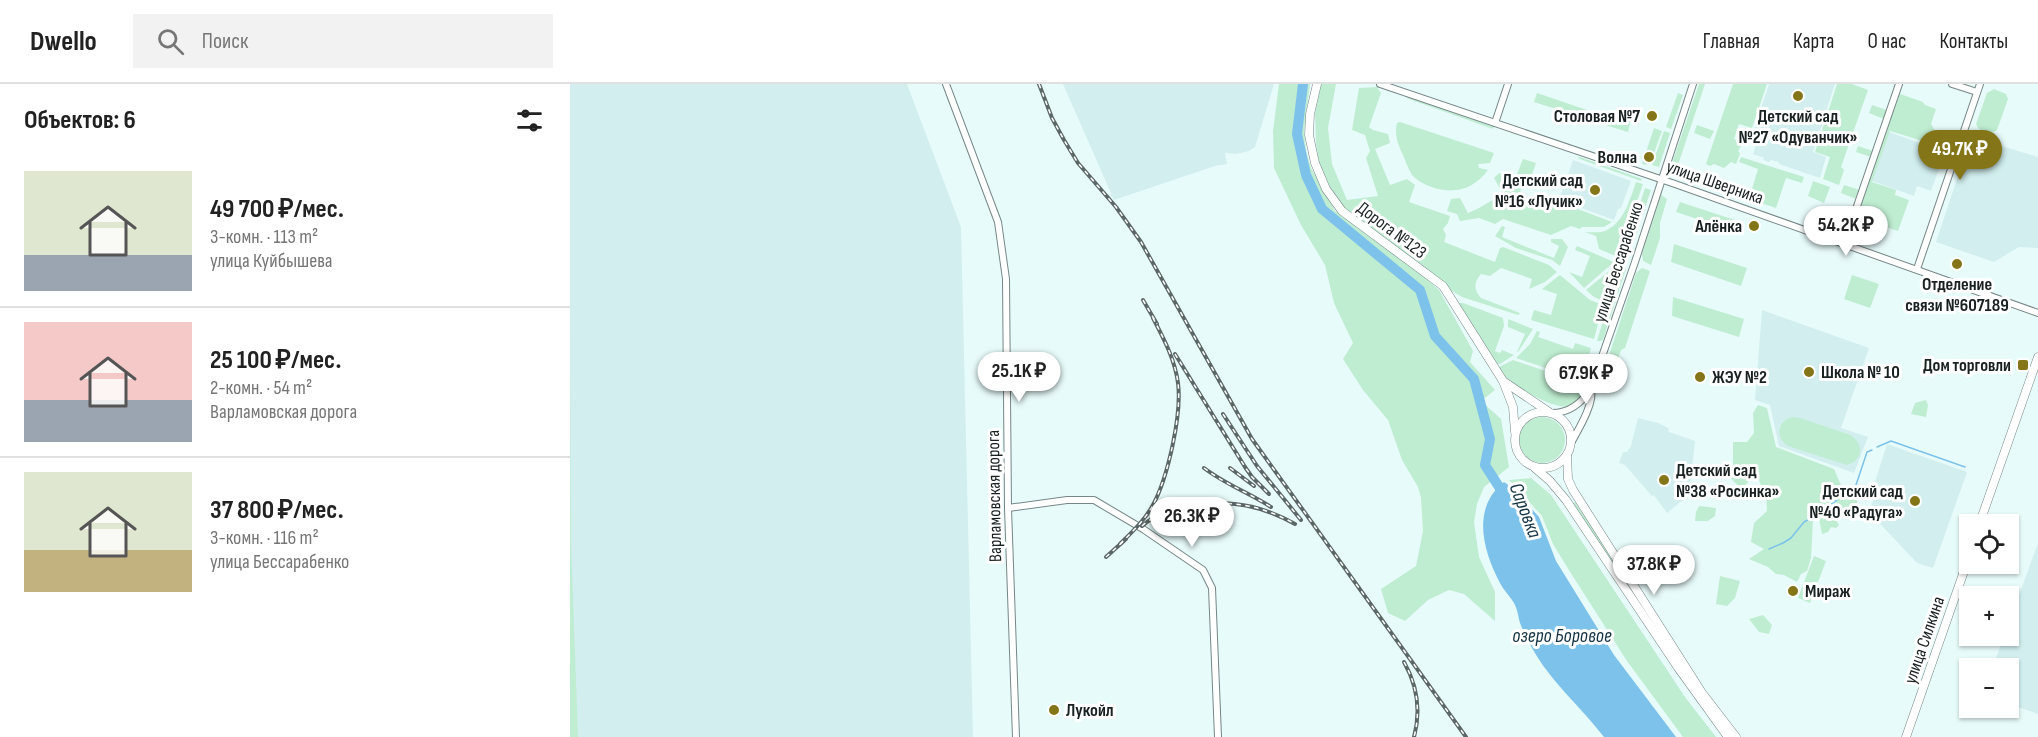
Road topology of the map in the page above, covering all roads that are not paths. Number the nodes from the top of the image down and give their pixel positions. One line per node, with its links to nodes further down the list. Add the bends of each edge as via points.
1 (946, 84): 25 (street, Варламовская дорога, via 998,222 1006,279)
2 (1317, 84): 16 (main road, Дорога №123, via 1309,135 1326,189 1342,211 1443,286)
3 (1380, 84): 10 (street, улица Шверника)
4 (1508, 84): 10 (street)
5 (1693, 84): 11 (street, улица Бессарабенко)
6 (1899, 84): 12 (street)
7 (1952, 84): 9 (street)
8 (1980, 84): 9 (street)
9 (1977, 93): 13 (street)
10 (1495, 123): 11 (street, улица Шверника)
11 (1661, 179): 12 (street, улица Шверника); 17 (street, улица Бессарабенко)
12 (1844, 244): 13 (street, улица Шверника)
13 (1917, 269): 14 (street, улица Шверника)
14 (2038, 313)
15 (2038, 357): 26 (main road)
16 (1503, 381): 19 (main road, Дорога №123); 21 (main road, Дорога №123, via 1513,407)
17 (1591, 388): 18 (street, улица Бессарабенко); 20 (street, улица Бессарабенко, via 1593,394)
18 (1568, 411): 19 (street); 20 (street, via 1578,415)
19 (1550, 413): 21 (main road, via 1531,414); 22 (main road, via 1567,424)
20 (1582, 423): 22 (street, улица Бессарабенко)
21 (1515, 432): 24 (main road, via 1519,456)
22 (1571, 443): 23 (main road)
23 (1567, 455): 24 (main road, via 1557,465); 28 (main road, via 1568,479 1573,490)
24 (1535, 468): 28 (main road, via 1566,500)
25 (1008, 508): 29 (street, Варламовская дорога); 30 (street, via 1067,500 1094,501 1203,570 1212,588)
26 (1983, 514)
27 (1963, 574): 33 (main road, улица Силкина)
28 (1682, 667): 31 (main road); 32 (main road)
29 (1016, 737)
30 (1218, 737)
31 (1728, 737)
32 (1736, 737)
33 (1906, 737)

